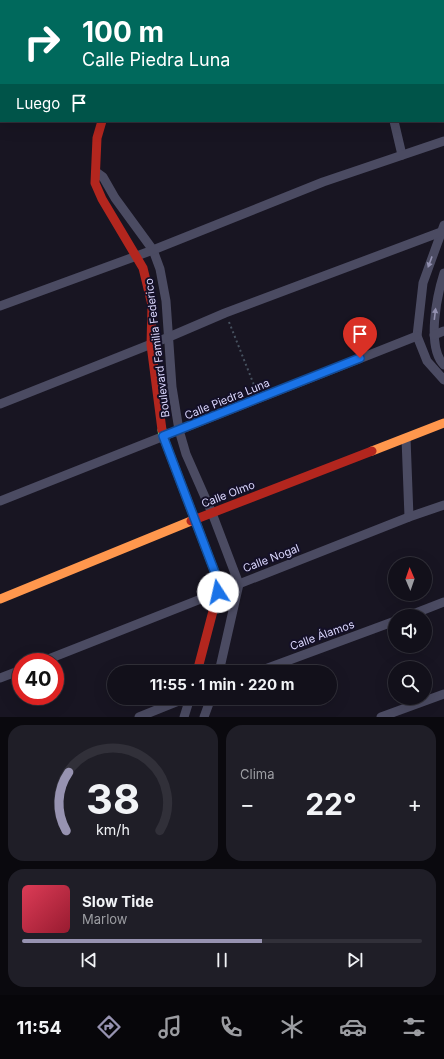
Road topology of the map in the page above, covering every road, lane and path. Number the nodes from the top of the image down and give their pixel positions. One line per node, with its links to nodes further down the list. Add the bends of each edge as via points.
1 (102, 122): 5 (street, via 97,144)
2 (394, 122): 4 (street)
3 (444, 141): 4 (street)
4 (402, 155): 7 (street, via 323,182)
5 (96, 172): 7 (street, Boulevard Familia Federico, via 103,177); 8 (street, Boulevard Familia Federico, via 95,185 102,200)
6 (443, 229): 11 (street); 14 (street, one-way to 14, via 423,283)
7 (153, 250): 8 (street); 15 (street, Boulevard Familia Federico, via 164,286)
8 (136, 256): 10 (street); 16 (street, Boulevard Familia Federico, via 143,268 151,296)
9 (444, 273): 13 (street, one-way to 9, via 438,296)
10 (0, 306)
11 (225, 313): 15 (street); 19 (path)
12 (444, 331): 13 (street)
13 (434, 335): 17 (street, via 438,357)
14 (417, 336): 18 (street, via 427,361); 19 (street, Calle Piedra Luna)
15 (169, 337): 16 (street); 22 (street, Boulevard Familia Federico, via 172,387)
16 (151, 345): 20 (street); 23 (street, Boulevard Familia Federico)
17 (444, 365)
18 (444, 380)
19 (259, 398): 22 (street, Calle Piedra Luna)
20 (0, 404)
21 (444, 423): 24 (street, Calle Olmo)
22 (180, 430): 23 (street, Calle Piedra Luna); 27 (street, Boulevard Familia Federico, via 186,454)
23 (163, 436): 25 (street, Calle Piedra Luna); 29 (street, Boulevard Familia Federico)
24 (406, 438): 27 (street, Calle Olmo); 28 (street)
25 (0, 501)
26 (444, 505): 28 (street, Calle Nogal)
27 (212, 513): 29 (street, Calle Olmo); 30 (street, Boulevard Familia Federico)
28 (410, 517): 30 (street, Calle Nogal)
29 (194, 520): 31 (street, Boulevard Familia Federico, via 217,578); 32 (street, Calle Olmo)
30 (239, 584): 31 (street, Calle Nogal); 38 (street)
31 (218, 592): 36 (street, Calle Nogal); 37 (street, Boulevard Familia Federico)
32 (0, 599)
33 (444, 602): 34 (street)
34 (426, 609)
35 (388, 624): 39 (street, Calle Álamos)
36 (64, 653)
37 (199, 665)
38 (221, 665)
39 (276, 665)
40 (12, 673): 41 (street)
41 (0, 678)
42 (444, 694): 49 (street)
43 (169, 705): 46 (street)
44 (188, 705): 47 (street)
45 (208, 705): 48 (street)
46 (139, 717)
47 (184, 717)
48 (204, 717)
49 (381, 717)

